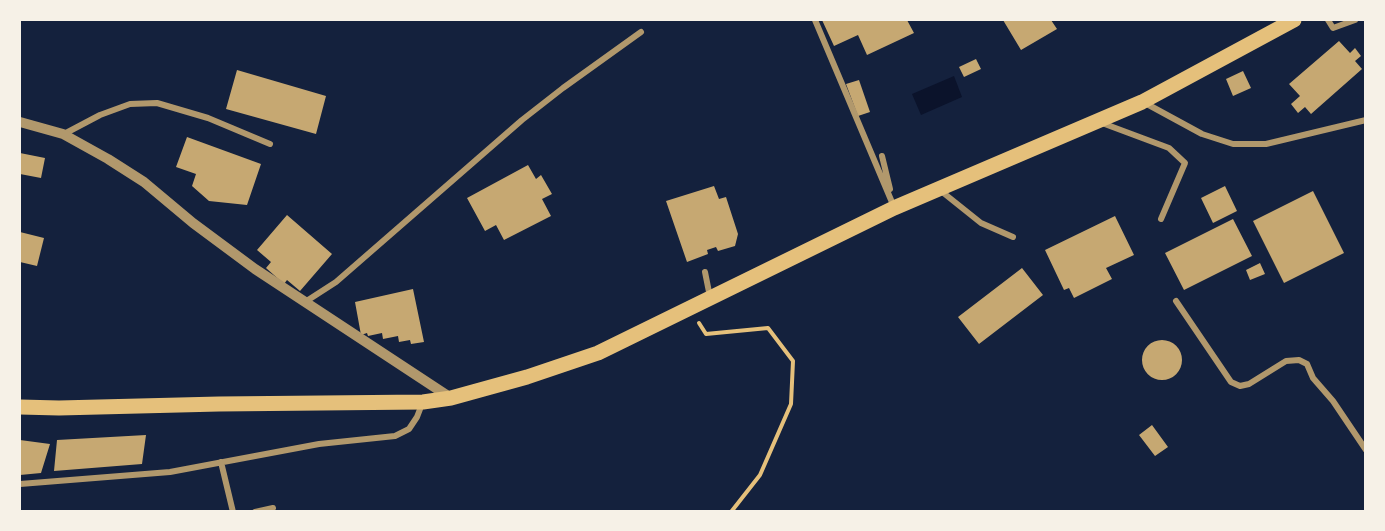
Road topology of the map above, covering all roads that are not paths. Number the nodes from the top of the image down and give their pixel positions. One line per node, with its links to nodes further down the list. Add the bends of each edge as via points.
1 (815, 20): 15 (street)
2 (1294, 20): 5 (main road)
3 (1328, 20): 4 (street, via 1333,28)
4 (1355, 20)
5 (1278, 24): 7 (main road)
6 (641, 32): 21 (street, via 522,120 336,282)
7 (1142, 102): 8 (street, via 1202,134 1233,144 1266,144); 9 (main road)
8 (1365, 120)
9 (1096, 121): 14 (main road); 16 (street, via 1169,148 1185,163)
10 (20, 122): 11 (street)
11 (63, 134): 12 (street, via 100,114 130,104 157,103 208,118); 21 (street, via 144,182 202,230)
12 (270, 144)
13 (882, 156): 15 (street)
14 (938, 188): 15 (main road); 17 (street, via 981,223)
15 (894, 208): 19 (main road)
16 (1161, 219)
17 (1013, 237)
18 (705, 272): 19 (street)
19 (711, 297): 22 (main road, via 598,353)
20 (1176, 301): 25 (street, via 1231,382 1249,384 1286,361 1307,364)
21 (305, 302): 22 (street)
22 (451, 398): 23 (main road)
23 (423, 402): 24 (main road); 26 (street, via 408,429 394,436 319,444)
24 (20, 407)
25 (1365, 450)
26 (221, 462): 27 (street, via 170,472); 29 (street)
27 (20, 484)
28 (273, 508): 30 (street)
29 (233, 512)
30 (255, 512)

